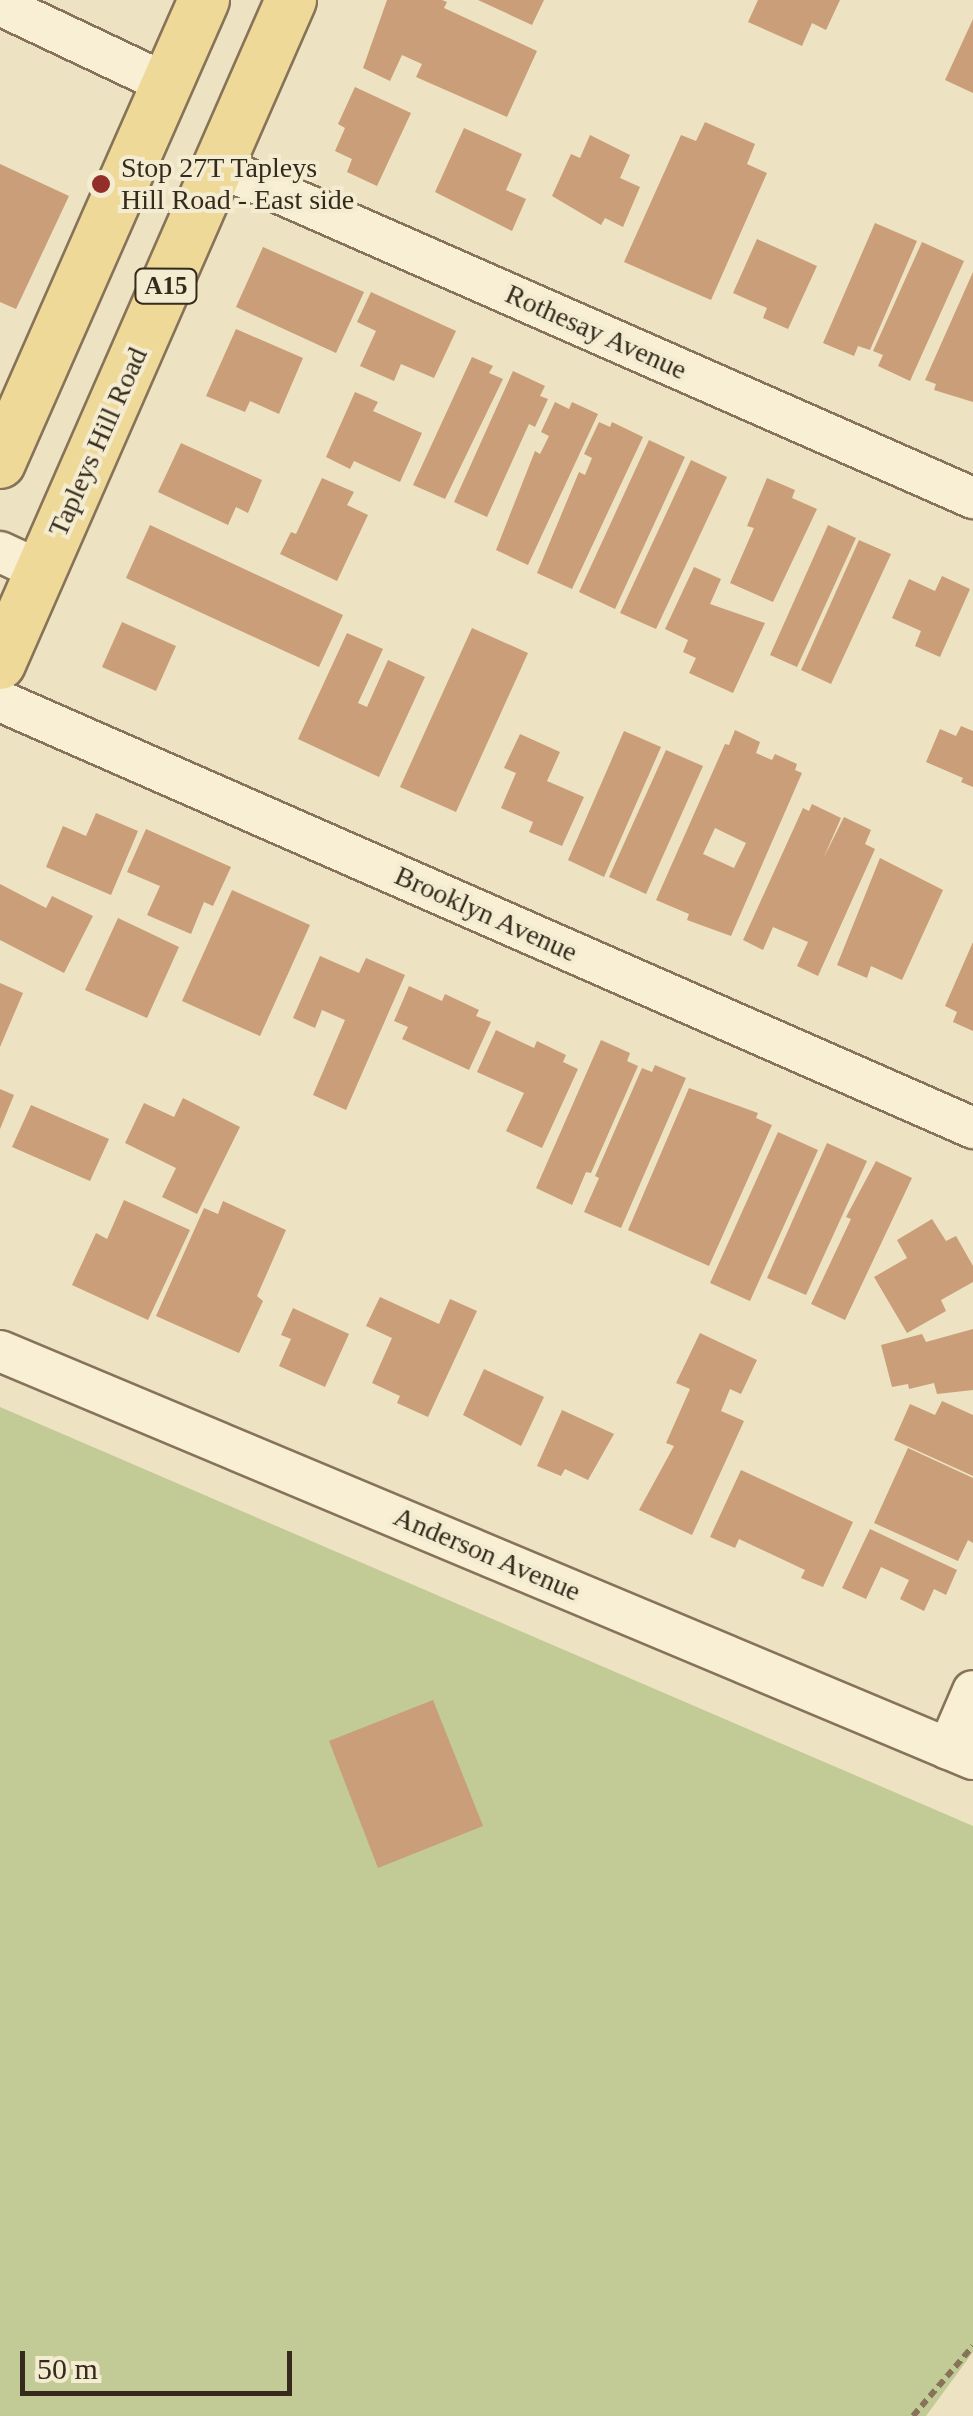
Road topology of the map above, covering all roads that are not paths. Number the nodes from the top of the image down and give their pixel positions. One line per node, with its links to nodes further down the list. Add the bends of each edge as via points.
1 (204, 0): 4 (main road)
2 (291, 0): 5 (main road, Tapleys Hill Road / A15)
3 (0, 5): 4 (street)
4 (167, 84): 6 (main road)
5 (218, 166): 7 (street, Rothesay Avenue); 8 (main road, Tapleys Hill Road / A15)
6 (0, 463)
7 (973, 498)
8 (21, 561): 9 (main road, Tapleys Hill Road / A15)
9 (0, 664)
10 (0, 701): 11 (street, Brooklyn Avenue)
11 (973, 1128)
12 (0, 1351): 14 (street, Anderson Avenue)
13 (973, 1691): 14 (street)
14 (961, 1754)

